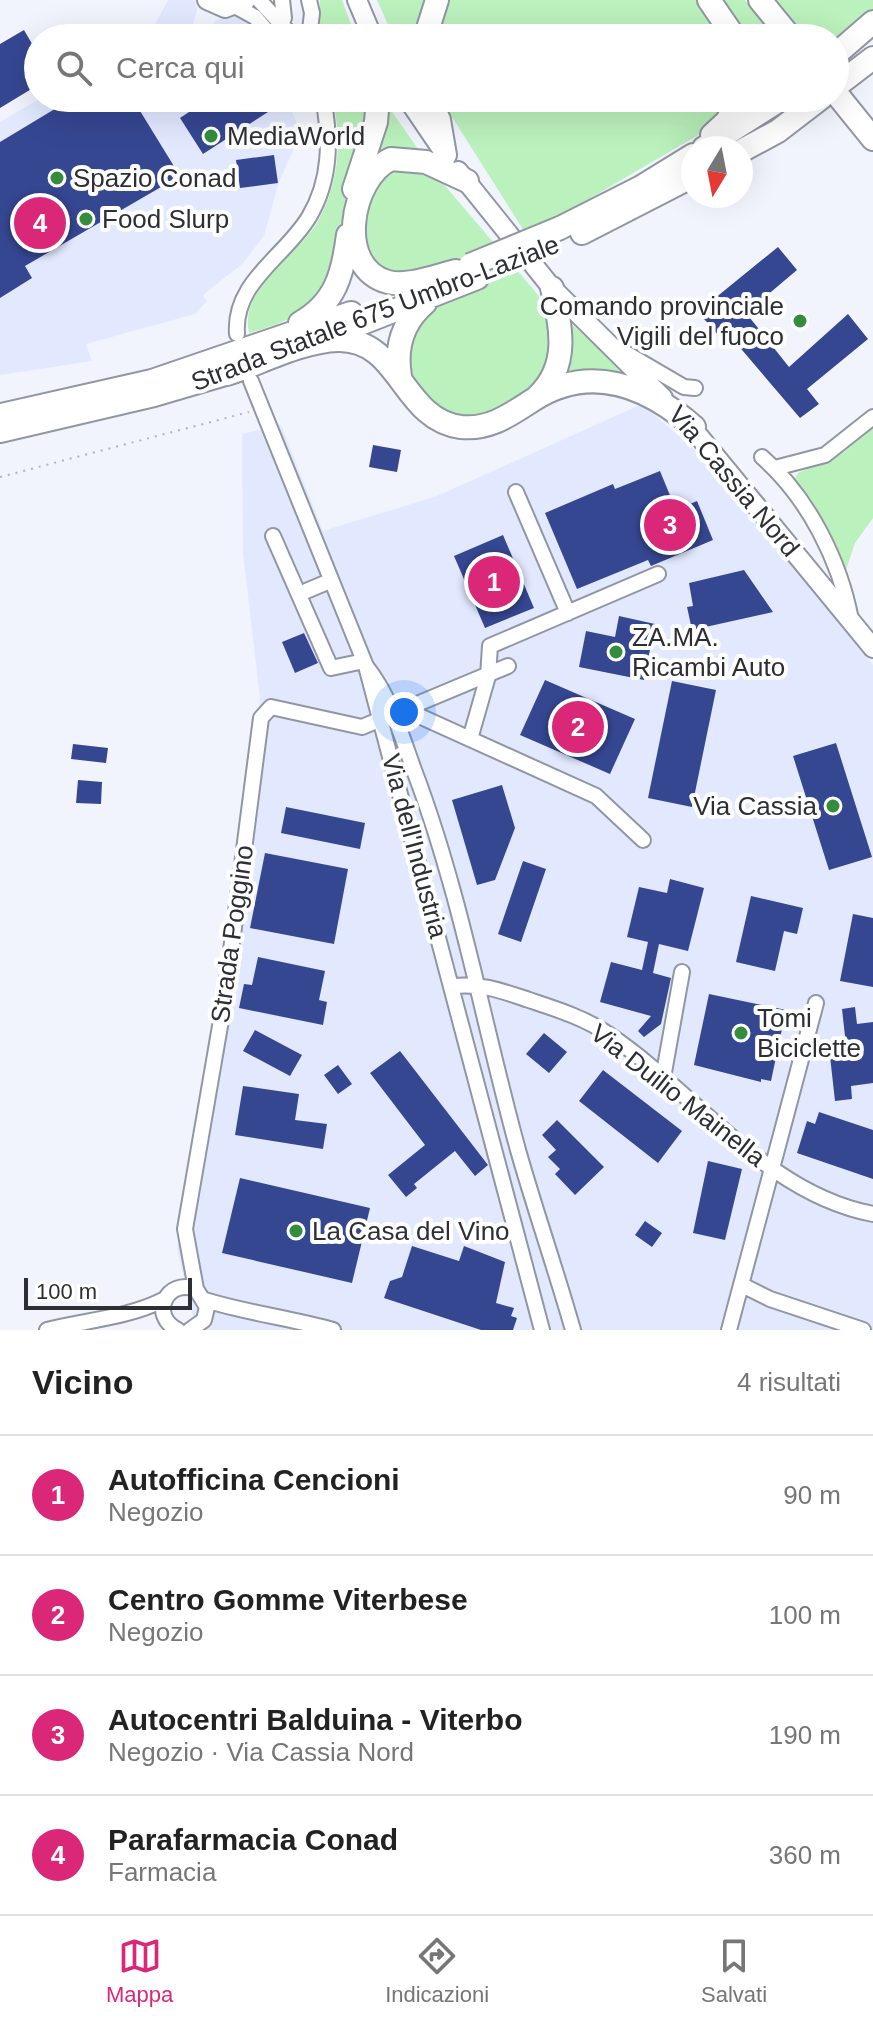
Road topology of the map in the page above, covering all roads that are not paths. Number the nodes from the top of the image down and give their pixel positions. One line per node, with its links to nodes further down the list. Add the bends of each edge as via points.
1 (207, 0): 9 (main road, via 225,8)
2 (259, 0): 10 (street)
3 (282, 0): 10 (street, via 286,10)
4 (309, 0): 14 (street)
5 (357, 0): 15 (main road)
6 (437, 0): 16 (highway)
7 (709, 0): 17 (highway)
8 (760, 0): 18 (highway)
9 (241, 3): 12 (street)
10 (278, 20): 13 (street)
11 (873, 22): 21 (highway)
12 (261, 24)
13 (282, 24)
14 (311, 24)
15 (367, 24)
16 (429, 24)
17 (725, 24)
18 (780, 24)
19 (873, 42): 22 (highway)
20 (873, 58): 23 (highway)
21 (849, 60)
22 (849, 66)
23 (849, 71)
24 (849, 95): 35 (highway)
25 (377, 112): 45 (highway, via 353,192 338,284 311,317)
26 (416, 112): 36 (main road, Via Cassia Nord)
27 (435, 112): 36 (highway)
28 (730, 112): 32 (highway, Strada Statale 675 Umbro-Laziale)
29 (781, 112): 33 (highway)
30 (789, 112): 34 (highway)
31 (326, 114): 44 (street, via 328,161 319,195 294,237 245,293)
32 (711, 136)
33 (730, 136)
34 (753, 139)
35 (873, 139)
36 (445, 155): 38 (main road, Via Cassia Nord)
37 (681, 160): 40 (highway, Strada Statale 675 Umbro-Laziale)
38 (467, 181): 41 (highway, via 426,162 391,159 368,178 356,220 357,255 379,279 405,282); 42 (main road, Via Cassia Nord)
39 (681, 182): 40 (highway, Strada Statale 675 Umbro-Laziale, via 613,219)
40 (563, 234): 41 (highway, Strada Statale 675 Umbro-Laziale, bridge)
41 (468, 271): 43 (highway, Strada Statale 675 Umbro-Laziale); 45 (highway, Strada Statale 675 Umbro-Laziale)
42 (548, 283): 46 (main road, Via Cassia Nord); 51 (highway, via 562,350 554,376)
43 (438, 295): 47 (highway, Strada Statale 675 Umbro-Laziale); 48 (highway, via 414,313 404,330 398,348)
44 (237, 334)
45 (261, 342): 52 (highway, Strada Statale 675 Umbro-Laziale, via 152,381)
46 (606, 345): 50 (street); 54 (main road, Via Cassia Nord)
47 (227, 374): 48 (highway, via 338,340 378,352); 55 (highway, Strada Statale 675 Umbro-Laziale)
48 (400, 376): 51 (highway, via 425,411 462,427 492,424)
49 (251, 381): 61 (street)
50 (695, 388)
51 (537, 397): 54 (highway, via 582,381 616,381 657,400)
52 (0, 416)
53 (873, 417): 57 (street, via 825,455)
54 (694, 427): 64 (main road, Via Cassia Nord)
55 (0, 431)
56 (762, 457): 57 (street)
57 (775, 468): 64 (street, via 829,551)
58 (516, 492): 63 (street)
59 (273, 536): 62 (street)
60 (658, 574): 63 (street)
61 (330, 581): 62 (street); 66 (street)
62 (299, 594): 66 (street, via 331,668)
63 (568, 613): 68 (street, via 490,646)
64 (851, 620): 65 (main road, Via Cassia Nord)
65 (873, 648)
66 (365, 663): 69 (street, Via dell'Industria)
67 (508, 666): 68 (street)
68 (488, 676): 69 (street); 70 (street)
69 (394, 715): 70 (street); 73 (street, Via dell'Industria, via 430,812); 74 (street, Via dell'Industria); 81 (street, Strada Poggino, via 362,727 271,707 261,718 225,997 185,1229)
70 (470, 739): 71 (street, via 596,796)
71 (643, 840)
72 (682, 972): 76 (street)
73 (479, 983): 74 (street); 76 (street, Via Duilio Mainella, via 562,1011 607,1033); 88 (street, Via dell'Industria, via 518,1150)
74 (453, 986): 87 (street, Via dell'Industria)
75 (816, 1003): 77 (street)
76 (663, 1078): 77 (street, Via Duilio Mainella)
77 (773, 1169): 78 (street, Via Duilio Mainella, via 846,1209); 79 (street)
78 (873, 1214)
79 (742, 1285): 89 (street); 90 (street)
80 (163, 1300): 81 (street, via 181,1286); 82 (street); 83 (street)
81 (203, 1311): 85 (street); 86 (street, via 289,1317)
82 (137, 1313): 83 (street); 84 (street)
83 (172, 1326)
84 (47, 1330)
85 (190, 1330)
86 (333, 1330)
87 (542, 1330)
88 (573, 1330)
89 (729, 1330)
90 (863, 1330)

